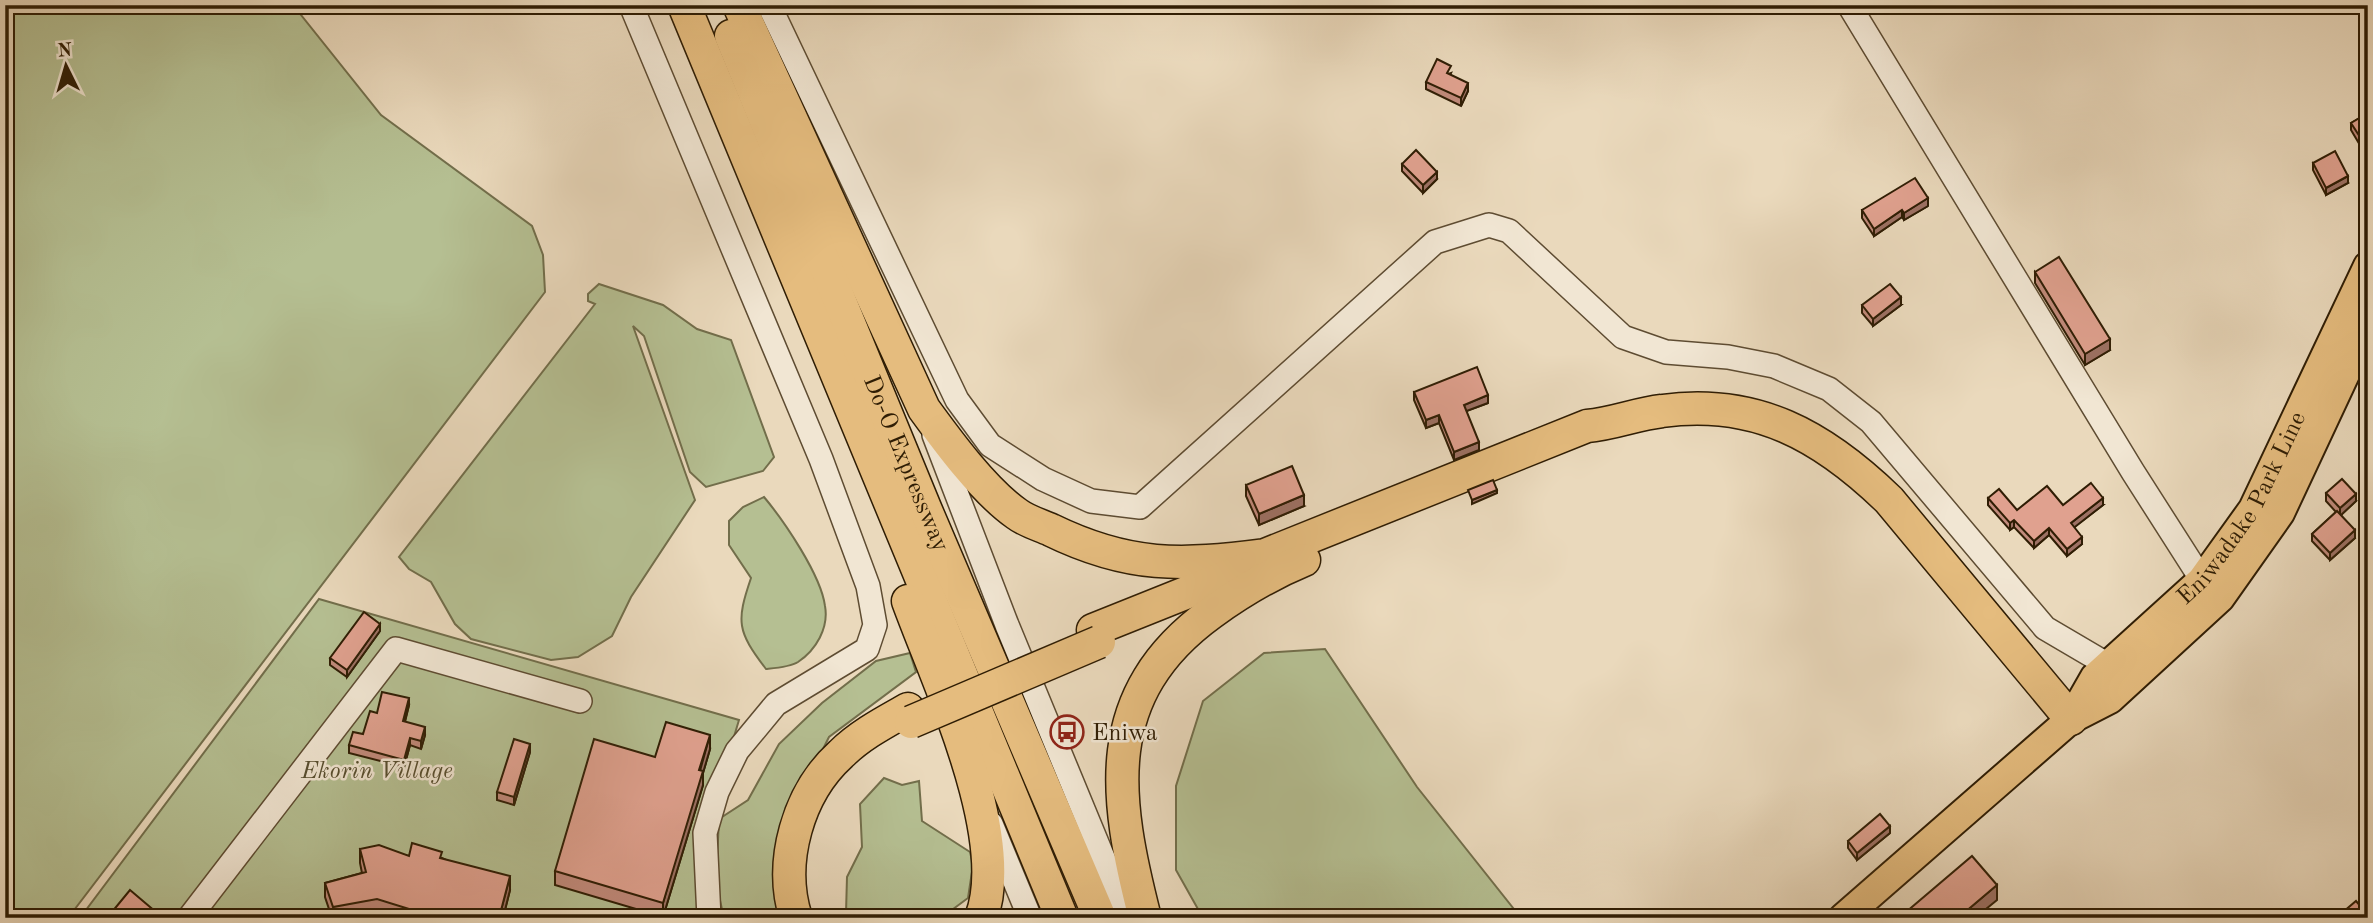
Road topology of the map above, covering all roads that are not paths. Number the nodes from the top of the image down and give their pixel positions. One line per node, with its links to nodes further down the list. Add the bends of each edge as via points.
1 (631, 5): 18 (street, via 821,458 869,586 875,625 867,649 776,704 737,751 717,792 705,833)
2 (719, 5): 24 (highway, Do-O Expressway, via 863,360)
3 (739, 5): 9 (highway)
4 (769, 5): 12 (street, via 957,400 990,445 1043,479 1091,501 1140,507 1436,242 1489,225 1509,231 1623,337 1666,352 1774,366 1829,389 1871,422 2045,628)
5 (1849, 5): 11 (street)
6 (684, 7): 16 (highway); 23 (highway, Do-O Expressway)
7 (2368, 266): 11 (main road, Eniwadake Park Line, via 2253,509)
8 (2368, 325): 15 (main road, Eniwadake Park Line, via 2280,513 2220,598 2110,699)
9 (924, 409): 10 (highway, via 960,458 1016,514 1084,546 1149,562); 25 (street)
10 (1269, 564): 14 (highway, bridge); 15 (highway, via 1587,426 1661,411 1756,414 1833,451 1889,500); 26 (highway, via 1161,657 1140,689 1128,720 1122,791)
11 (2202, 580): 12 (main road, Eniwadake Park Line)
12 (2108, 665): 15 (main road, Eniwadake Park Line, via 2095,677)
13 (580, 701): 17 (street, via 396,649)
14 (909, 715): 19 (highway, via 842,753 806,801 791,859); 20 (highway, via 845,771 821,807 807,848 805,876)
15 (2071, 719): 27 (main road, Eniwadake Park Line)
16 (980, 799): 21 (highway, via 990,879); 22 (street)
17 (189, 918)
18 (709, 918)
19 (796, 918)
20 (811, 918)
21 (981, 918)
22 (1030, 918)
23 (1062, 918)
24 (1100, 918)
25 (1128, 918)
26 (1145, 918)
27 (1843, 918)

